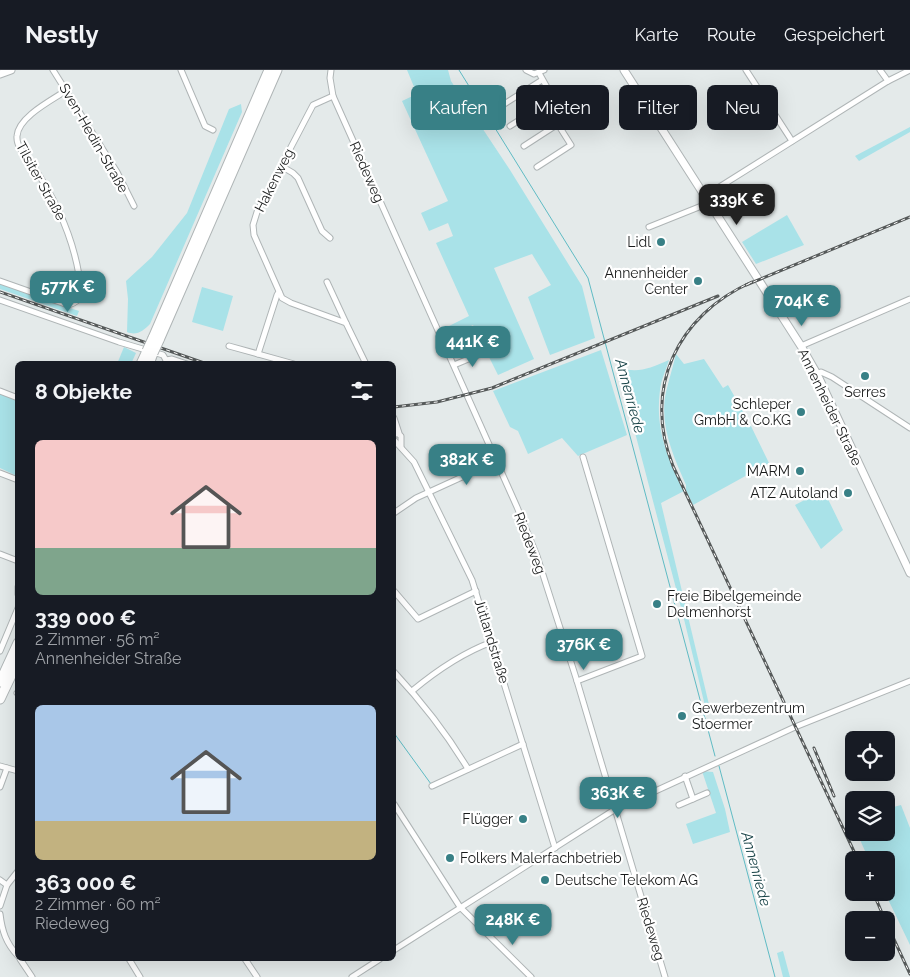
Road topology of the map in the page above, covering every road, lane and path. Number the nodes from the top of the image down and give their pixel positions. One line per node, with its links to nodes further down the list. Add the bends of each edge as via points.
1 (11, 70): 13 (street)
2 (54, 70): 17 (street, Sven-Hedin-Straße)
3 (181, 70): 22 (street, via 205,126)
4 (269, 70): 39 (highway)
5 (277, 70): 39 (highway)
6 (331, 70): 18 (street, Riedeweg)
7 (526, 70): 12 (street, via 530,73)
8 (624, 70): 29 (street, Annenheider Straße)
9 (746, 70): 25 (street)
10 (880, 70): 15 (street)
11 (910, 70): 15 (street)
12 (541, 71): 14 (street)
13 (0, 74)
14 (542, 80): 16 (street); 19 (street)
15 (888, 81): 25 (street)
16 (545, 85)
17 (66, 90): 30 (street, Sven-Hedin-Straße, via 117,172); 33 (street, Tilsiter Straße, via 27,118 17,137 20,148 62,216 76,258 82,290 79,299 68,305)
18 (333, 96): 27 (street, Hakenweg, via 313,105); 50 (street, Riedeweg)
19 (506, 103)
20 (516, 122): 21 (street)
21 (510, 126)
22 (213, 130)
23 (549, 130): 26 (street)
24 (562, 130): 28 (street, via 571,145)
25 (792, 142): 29 (street)
26 (524, 146)
27 (281, 166): 32 (street, via 298,178 322,232); 35 (street, Hakenweg, via 253,225 254,235)
28 (537, 167)
29 (707, 199): 31 (street); 41 (street, Annenheider Straße)
30 (134, 206)
31 (649, 227)
32 (330, 238)
33 (0, 282)
34 (327, 282): 38 (street)
35 (279, 292): 38 (street, via 291,303); 44 (street)
36 (910, 299): 41 (street)
37 (0, 300): 47 (street, via 163,355)
38 (346, 323): 49 (street)
39 (156, 339): 42 (highway, bridge)
40 (229, 346): 44 (street)
41 (801, 346): 51 (street, Annenheider Straße)
42 (150, 352): 45 (highway); 46 (highway)
43 (485, 352): 50 (street)
44 (258, 354): 48 (street)
45 (143, 361)
46 (149, 361)
47 (166, 361)
48 (283, 361)
49 (365, 361)
50 (454, 366): 59 (street, Riedeweg)
51 (817, 374): 54 (street, via 821,372 832,377); 66 (street, Annenheider Straße)
52 (0, 391): 53 (street)
53 (15, 397)
54 (910, 428)
55 (396, 434): 57 (street, Jütlandstraße, via 401,436)
56 (396, 442): 57 (street, Jütlandstraße)
57 (401, 446): 62 (street, Jütlandstraße, via 414,462)
58 (583, 457): 76 (street, via 642,656)
59 (497, 462): 62 (street); 76 (street, Riedeweg, via 537,556)
60 (0, 473): 61 (street)
61 (15, 479)
62 (428, 492): 63 (street); 67 (street, Jütlandstraße)
63 (396, 512)
64 (0, 554): 65 (street)
65 (15, 560)
66 (910, 574)
67 (476, 591): 68 (street, via 418,619); 71 (street, Jütlandstraße)
68 (396, 593)
69 (15, 614): 70 (street)
70 (2, 641): 73 (street)
71 (492, 642): 79 (street, via 433,674); 81 (street, Jütlandstraße)
72 (15, 650): 78 (highway)
73 (0, 651)
74 (15, 667): 80 (highway)
75 (396, 674): 79 (street)
76 (576, 681): 93 (street, Riedeweg)
77 (910, 681): 86 (street, via 808,721)
78 (0, 682)
79 (412, 691): 84 (street, via 448,736)
80 (0, 699)
81 (523, 744): 84 (street); 94 (street, Jütlandstraße)
82 (0, 766): 83 (street)
83 (7, 768): 85 (street); 88 (street)
84 (468, 768): 87 (street)
85 (15, 770)
86 (685, 776): 90 (street); 93 (street)
87 (432, 786)
88 (0, 787)
89 (707, 793): 90 (street)
90 (693, 799): 91 (street)
91 (678, 805)
92 (396, 810): 99 (street)
93 (614, 810): 94 (street); 112 (street, Riedeweg)
94 (555, 848): 99 (street)
95 (15, 875): 97 (street)
96 (0, 880): 97 (street)
97 (7, 885): 98 (street)
98 (0, 906)
99 (460, 907): 101 (street); 107 (street)
100 (0, 914): 102 (street, via 5,939)
101 (396, 949)
102 (15, 952)
103 (21, 961): 108 (street)
104 (130, 961): 109 (street)
105 (246, 961): 110 (street)
106 (377, 961): 111 (street)
107 (529, 976)
108 (32, 977)
109 (140, 977)
110 (257, 977)
111 (352, 977)
112 (665, 977)

